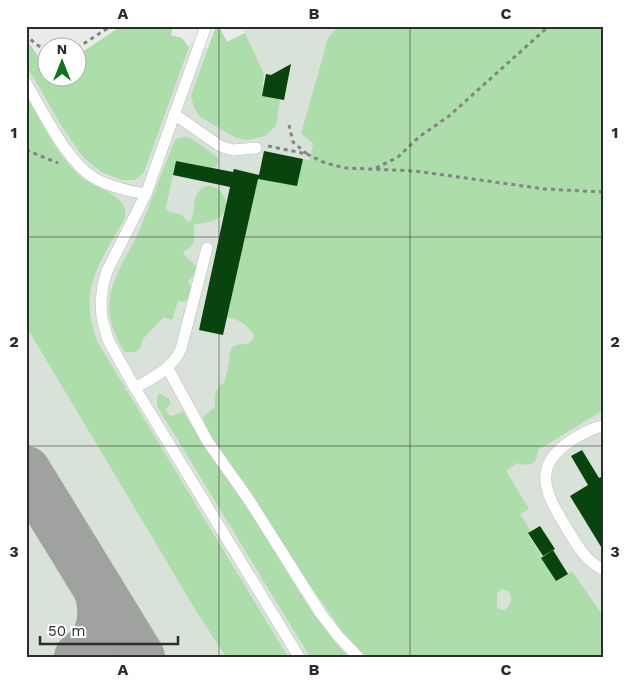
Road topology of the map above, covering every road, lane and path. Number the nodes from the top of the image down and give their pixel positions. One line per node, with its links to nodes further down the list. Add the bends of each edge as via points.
1 (111, 26): 5 (path)
2 (206, 26): 8 (lane)
3 (549, 26): 12 (path, via 449,116 398,157)
4 (26, 33): 6 (path)
5 (88, 41)
6 (38, 46)
7 (26, 83): 14 (lane, via 80,168 108,184)
8 (174, 114): 10 (lane, via 220,146 233,150); 14 (lane)
9 (289, 124): 11 (path, via 294,142)
10 (258, 147): 11 (path, via 270,146)
11 (307, 154): 12 (path, via 335,166)
12 (374, 169): 13 (path, via 442,174 545,189)
13 (603, 192)
14 (146, 194): 17 (lane, via 108,271 101,302 108,340)
15 (207, 248): 16 (lane, via 181,349)
16 (168, 369): 17 (lane); 21 (lane, via 208,442 321,614)
17 (135, 388): 20 (lane)
18 (603, 426): 19 (lane, via 586,431 556,451 551,457 546,477 552,506 582,554)
19 (603, 570)
20 (299, 657)
21 (358, 657)

